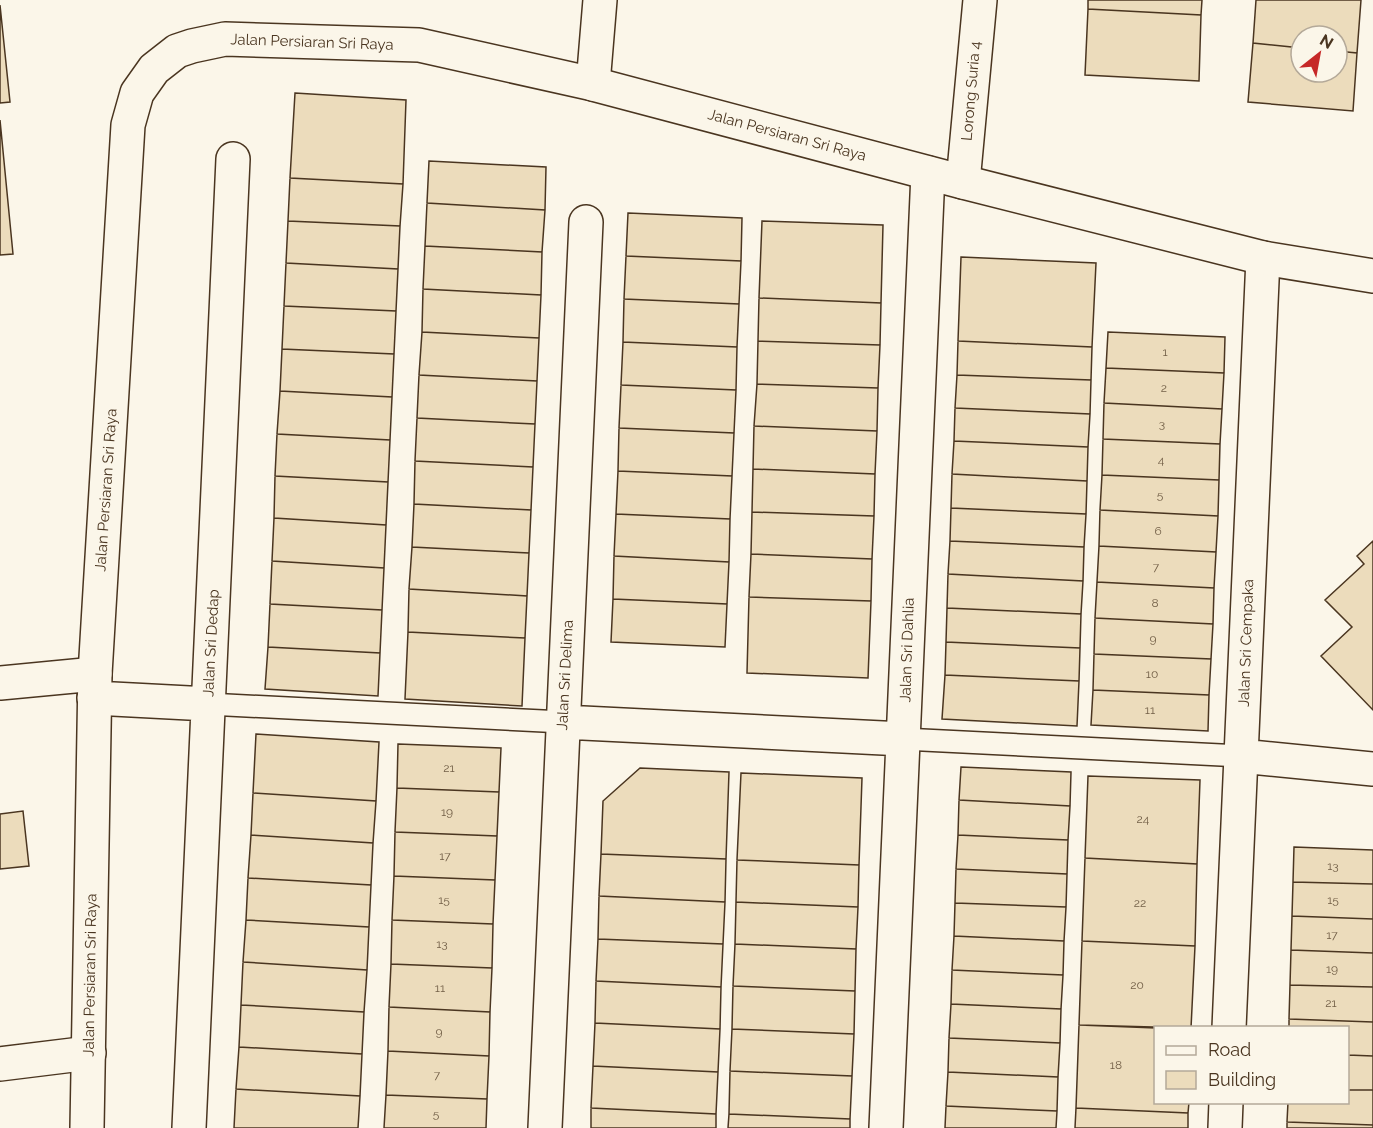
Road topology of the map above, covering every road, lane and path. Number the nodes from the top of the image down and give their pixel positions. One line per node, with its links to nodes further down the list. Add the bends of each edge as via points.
1 (600, 0): 3 (street)
2 (980, 0): 6 (street, Lorong Suria 4)
3 (593, 84): 5 (street, Jalan Persiaran Sri Raya); 11 (street, Jalan Persiaran Sri Raya, via 419,45 225,39 177,51 154,69 137,93 128,125)
4 (233, 159): 12 (street, Jalan Sri Dedap)
5 (927, 172): 6 (street, Jalan Persiaran Sri Raya); 14 (street, Jalan Sri Dahlia)
6 (963, 182): 8 (street, Jalan Persiaran Sri Raya)
7 (586, 222): 13 (street, Jalan Sri Delima)
8 (1263, 258): 9 (street, Jalan Persiaran Sri Raya); 15 (street, Jalan Sri Cempaka)
9 (1373, 276)
10 (0, 683): 11 (street)
11 (94, 686): 12 (street); 18 (street, Jalan Persiaran Sri Raya)
12 (208, 704): 13 (lane); 22 (street, Jalan Sri Dedap)
13 (563, 722): 14 (street); 23 (street, Jalan Sri Delima)
14 (903, 739): 15 (lane); 24 (street, Jalan Sri Dahlia)
15 (1241, 756): 16 (street); 17 (street, Jalan Sri Cempaka)
16 (1373, 770)
17 (1229, 1026)
18 (89, 1053): 19 (street); 21 (street, Jalan Persiaran Sri Raya)
19 (0, 1064)
20 (1226, 1104): 25 (street)
21 (87, 1128)
22 (189, 1128)
23 (545, 1128)
24 (885, 1128)
25 (1224, 1128)

